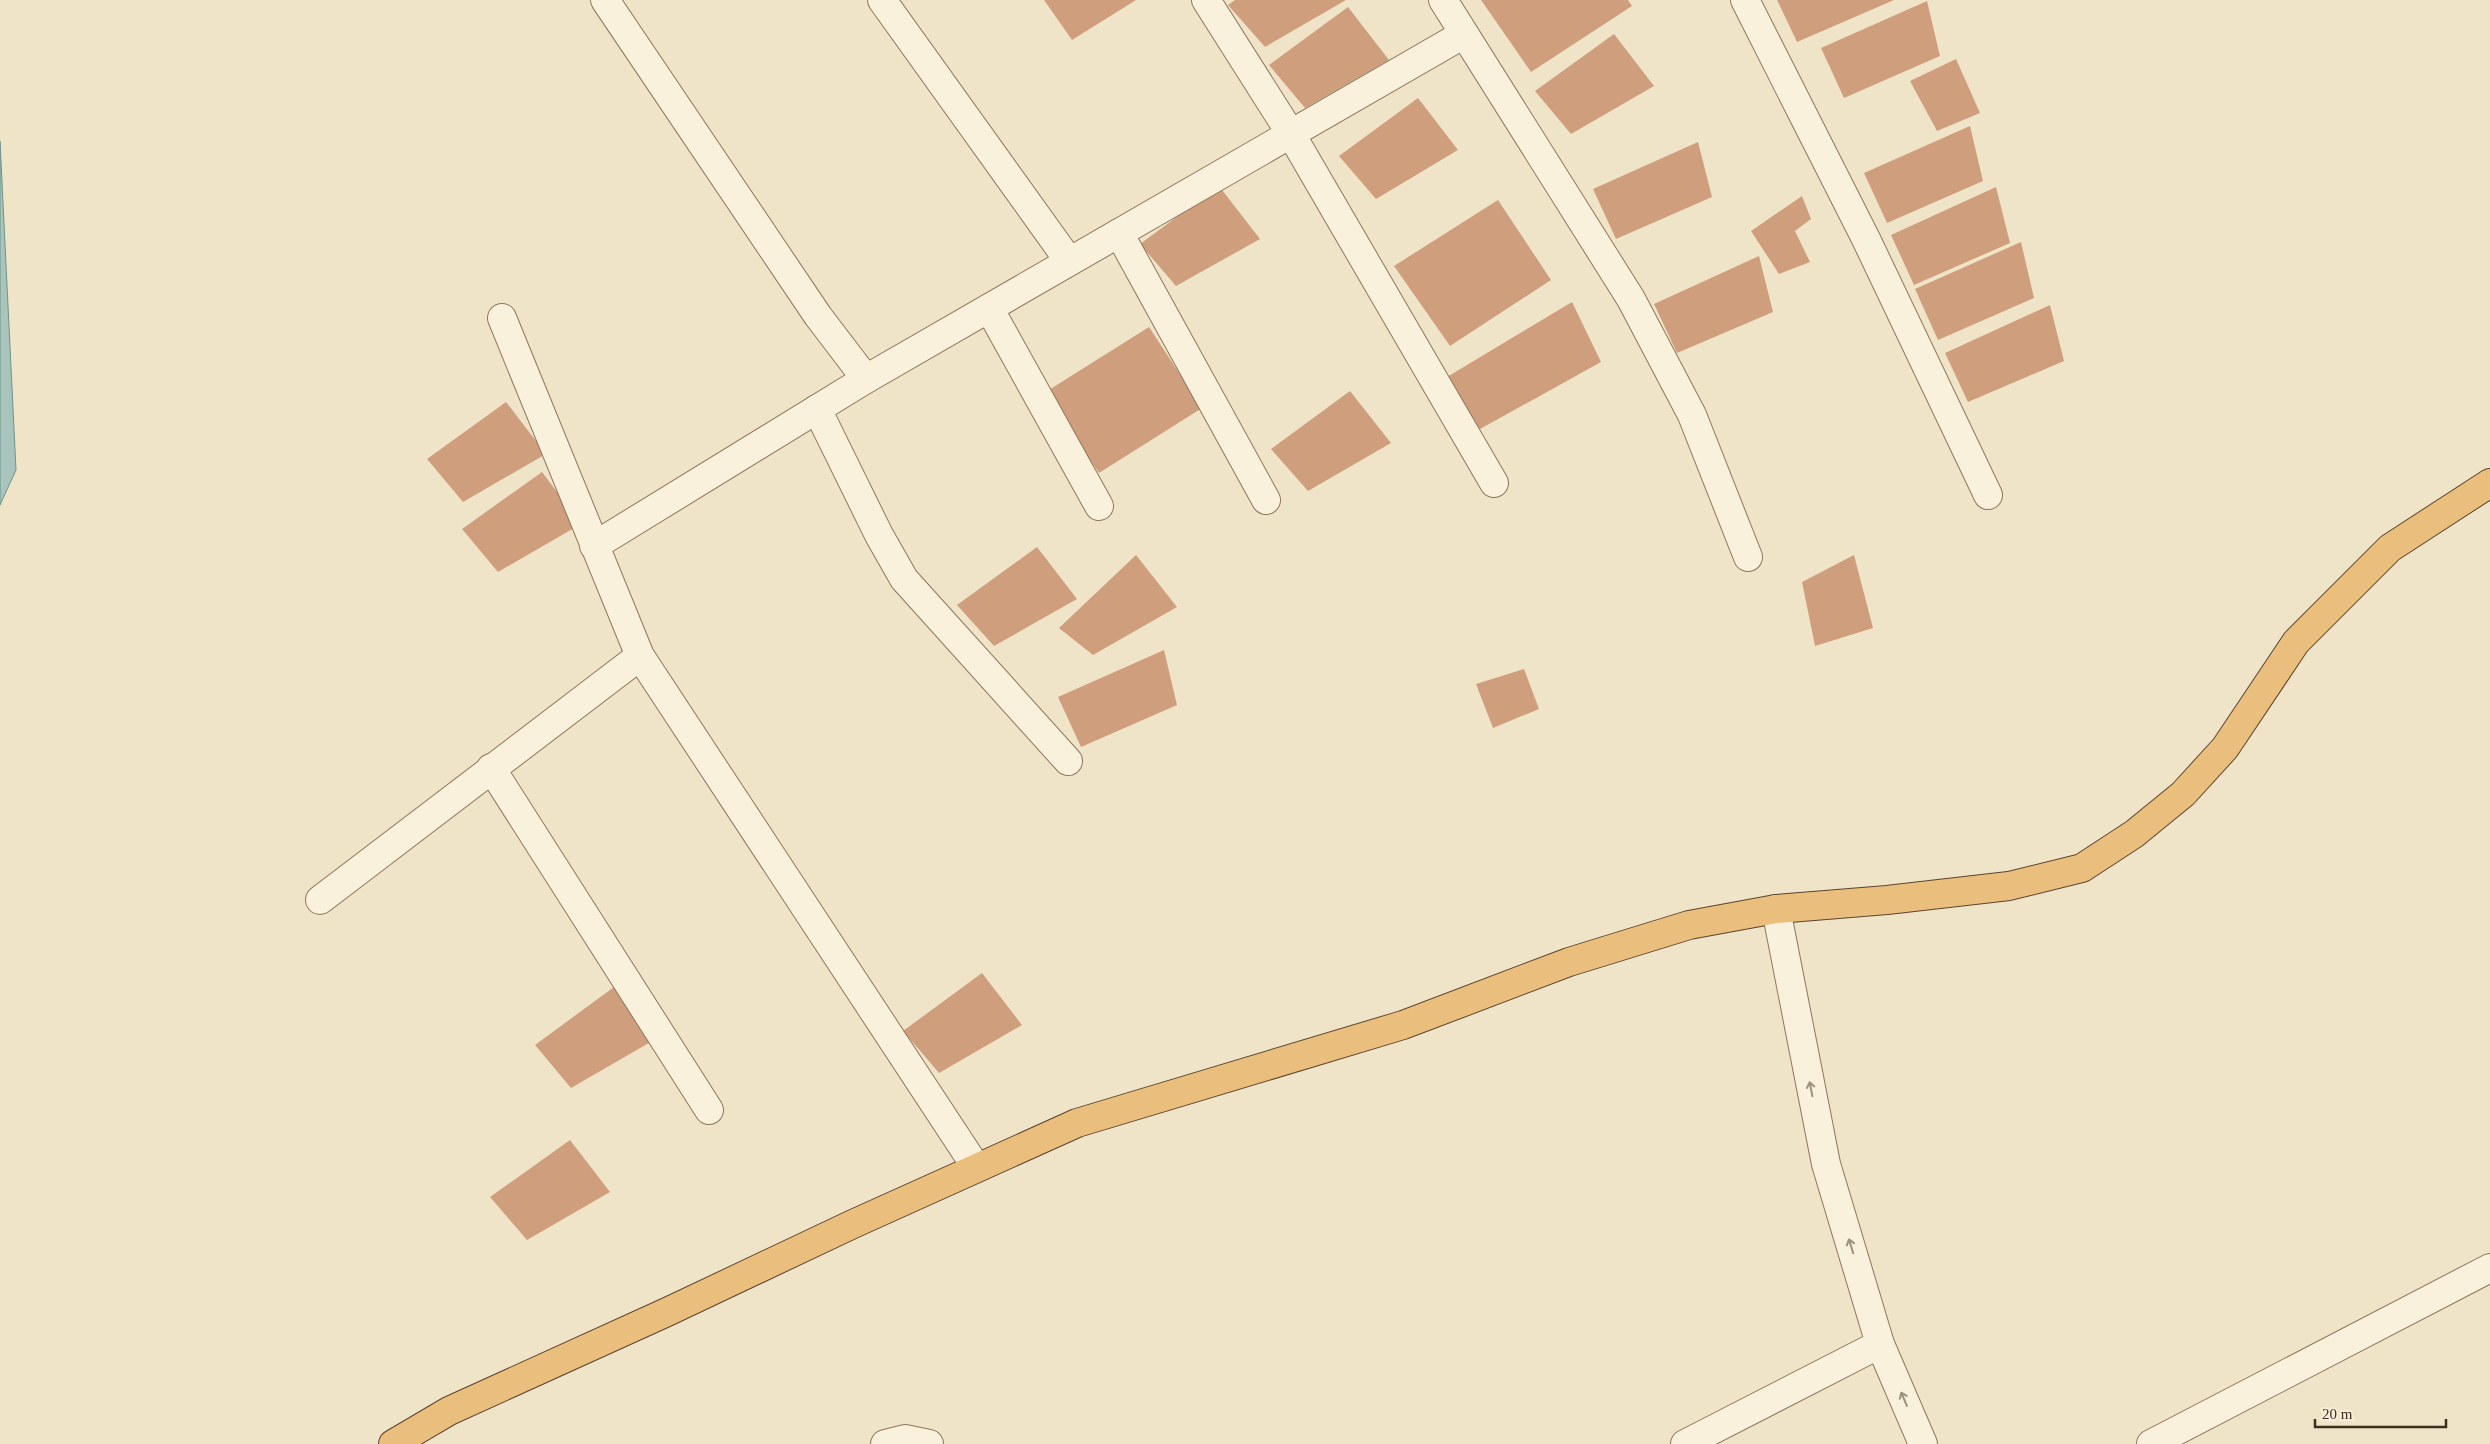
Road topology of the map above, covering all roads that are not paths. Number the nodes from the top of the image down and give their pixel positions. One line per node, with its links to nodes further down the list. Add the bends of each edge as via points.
1 (605, 0): 12 (street, via 818,316)
2 (882, 0): 9 (street)
3 (1206, 0): 7 (street)
4 (1443, 0): 6 (street)
5 (1745, 0): 16 (street, via 1866,239)
6 (1464, 34): 7 (street); 20 (street, via 1631,299 1692,415)
7 (1291, 134): 8 (street); 14 (street)
8 (1119, 233): 9 (street); 17 (street)
9 (1069, 262): 10 (street)
10 (989, 308): 12 (street); 18 (street)
11 (502, 318): 19 (street)
12 (866, 379): 13 (street)
13 (817, 409): 19 (street); 22 (street, via 879,536 904,579)
14 (1494, 483)
15 (2490, 483): 25 (highway, via 2390,548 2296,642 2225,748 2183,794 2134,834 2082,868 2009,886)
16 (1988, 495)
17 (1266, 500)
18 (1099, 506)
19 (594, 546): 21 (street)
20 (1748, 557)
21 (640, 656): 23 (street); 27 (street)
22 (1068, 761)
23 (491, 768): 24 (street); 26 (street)
24 (320, 900)
25 (1776, 909): 27 (highway, via 1689,925 1570,962 1403,1025 1078,1123); 29 (street, one-way to 25, via 1826,1164)
26 (709, 1110)
27 (976, 1168): 30 (highway, via 449,1411)
28 (2490, 1268): 35 (street)
29 (1880, 1344): 33 (street); 34 (street, one-way to 29)
30 (393, 1444)
31 (885, 1444): 32 (street, via 905,1439)
32 (929, 1444)
33 (1684, 1444)
34 (1923, 1444)
35 (2151, 1444)

